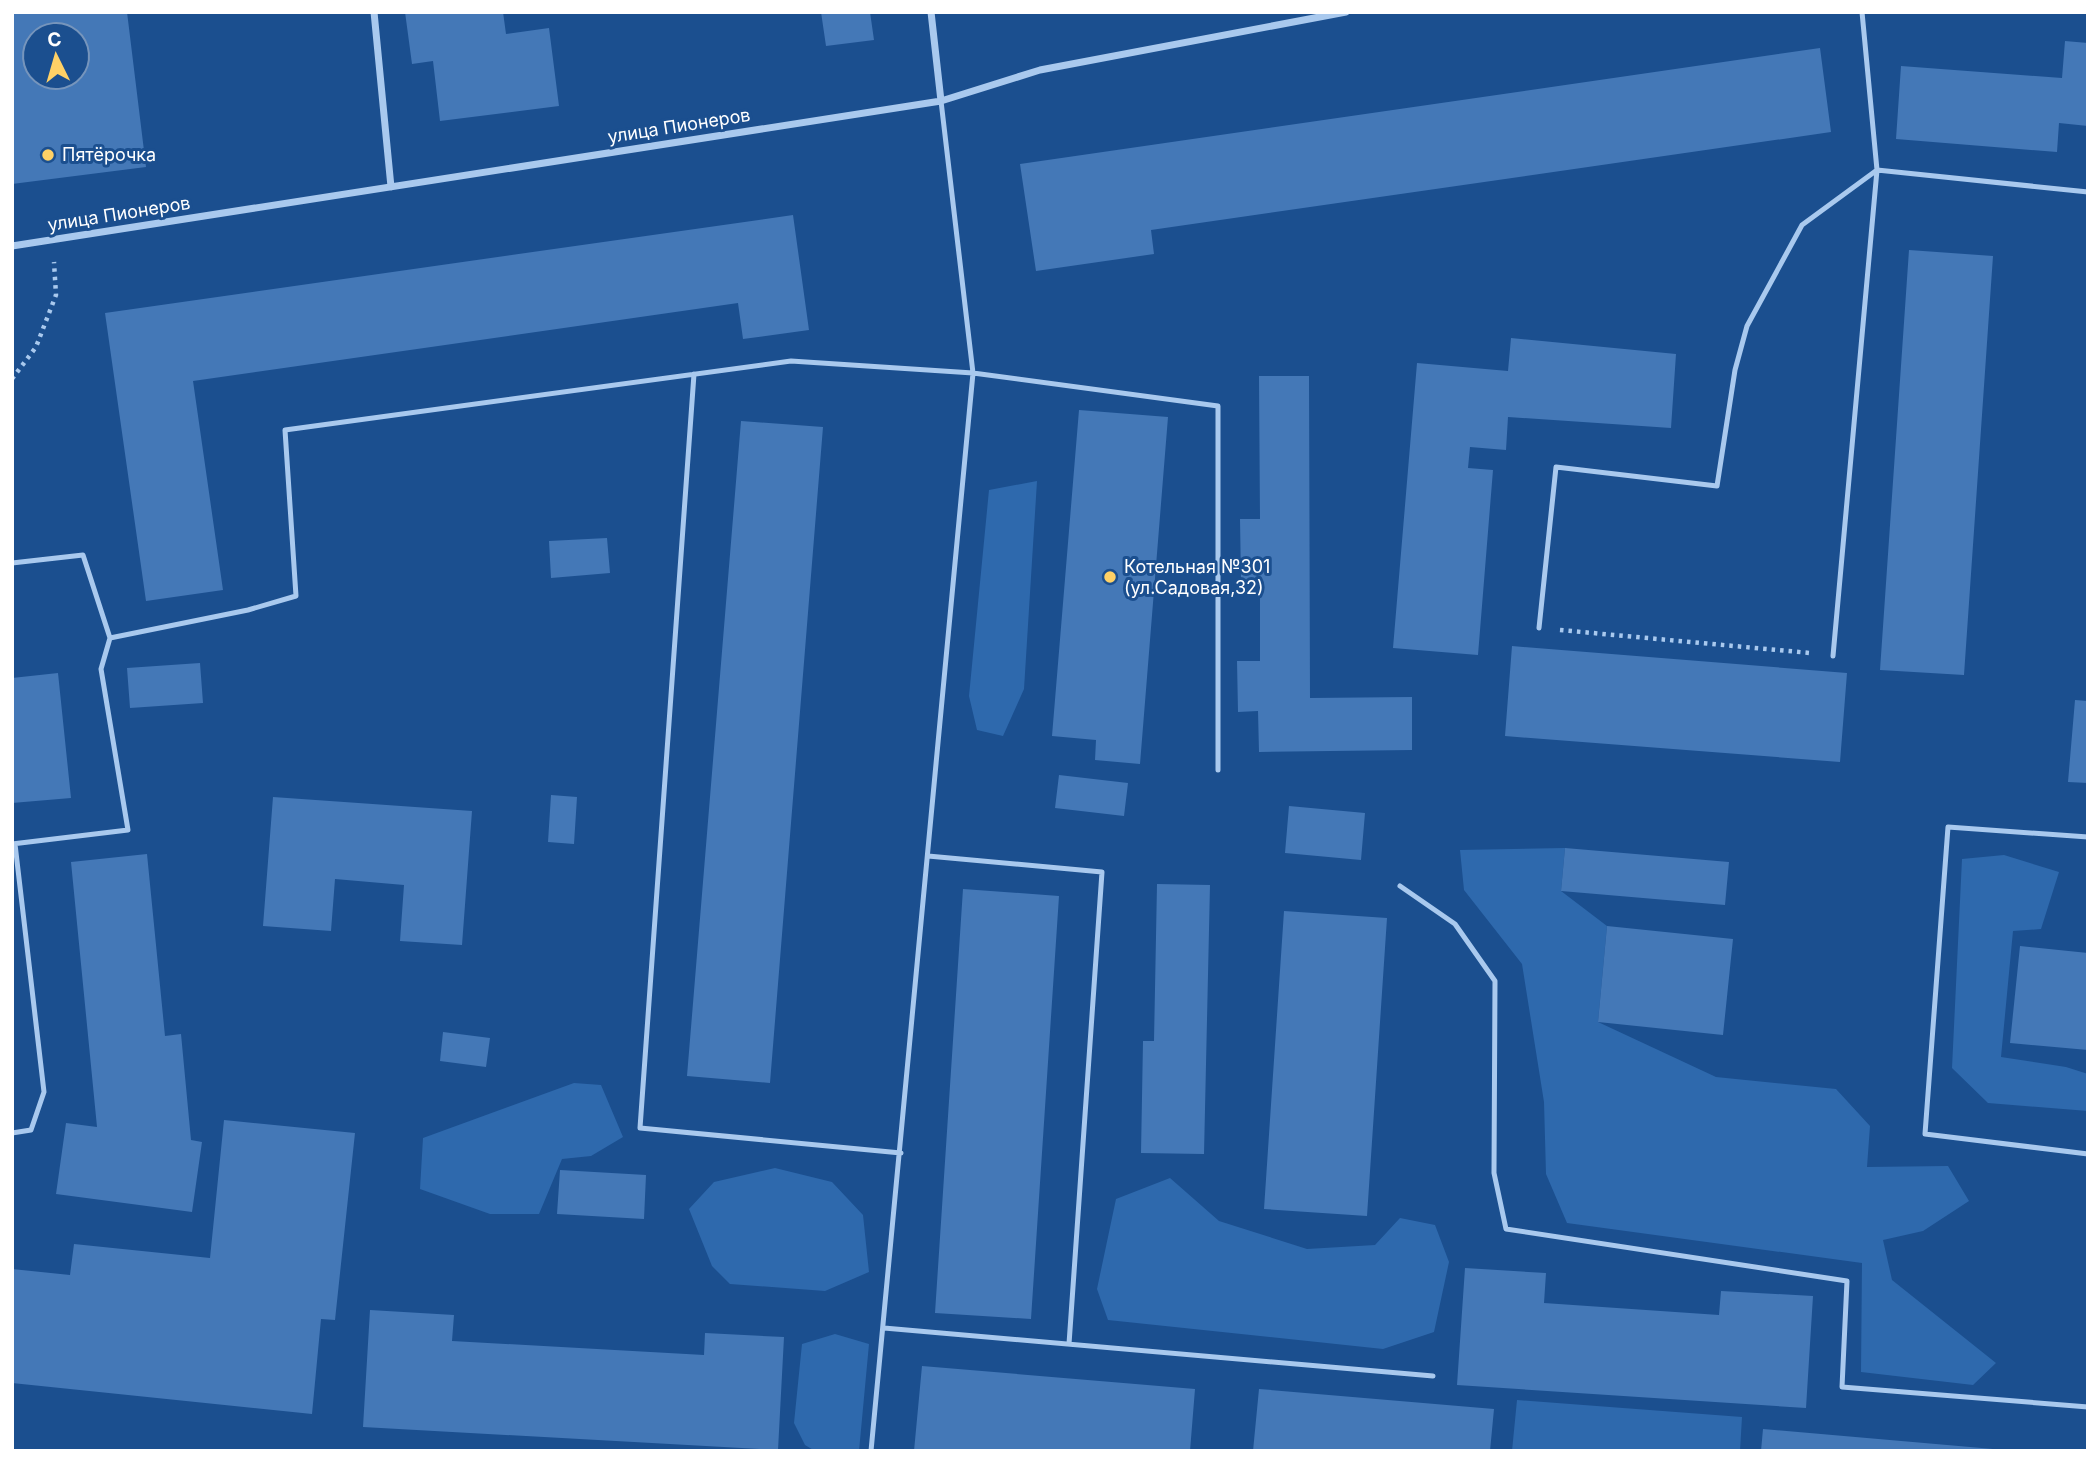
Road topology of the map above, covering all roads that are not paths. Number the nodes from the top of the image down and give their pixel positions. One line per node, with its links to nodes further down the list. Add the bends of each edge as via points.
1 (374, 12): 7 (street)
2 (931, 12): 5 (street)
3 (1346, 12): 5 (street, улица Пионеров, via 1040,70)
4 (1862, 12): 6 (lane)
5 (941, 101): 7 (street, улица Пионеров); 10 (lane)
6 (1877, 170): 8 (lane); 13 (lane, via 1802,225 1747,326 1735,369 1717,486 1556,467); 15 (lane)
7 (391, 187): 9 (street, улица Пионеров)
8 (2088, 192)
9 (12, 246)
10 (974, 373): 11 (lane, via 791,361); 16 (lane, via 1218,406); 19 (lane)
11 (694, 374): 14 (lane, via 285,430 296,596); 22 (lane, via 640,1128)
12 (12, 563): 14 (lane, via 83,555)
13 (1539, 628)
14 (110, 638): 18 (lane, via 101,669 128,830)
15 (1833, 656)
16 (1218, 770)
17 (2088, 837): 23 (lane, via 1948,827 1925,1134)
18 (13, 844): 21 (lane, via 44,1092 31,1130)
19 (928, 856): 22 (lane); 25 (lane, via 1102,872)
20 (1400, 887): 27 (lane, via 1455,924 1495,981 1494,1173 1506,1228 1847,1281 1842,1387)
21 (12, 1133)
22 (901, 1153): 24 (lane)
23 (2088, 1154)
24 (884, 1328): 25 (lane); 28 (lane)
25 (1069, 1344): 26 (lane)
26 (1433, 1376)
27 (2088, 1408)
28 (871, 1451)

